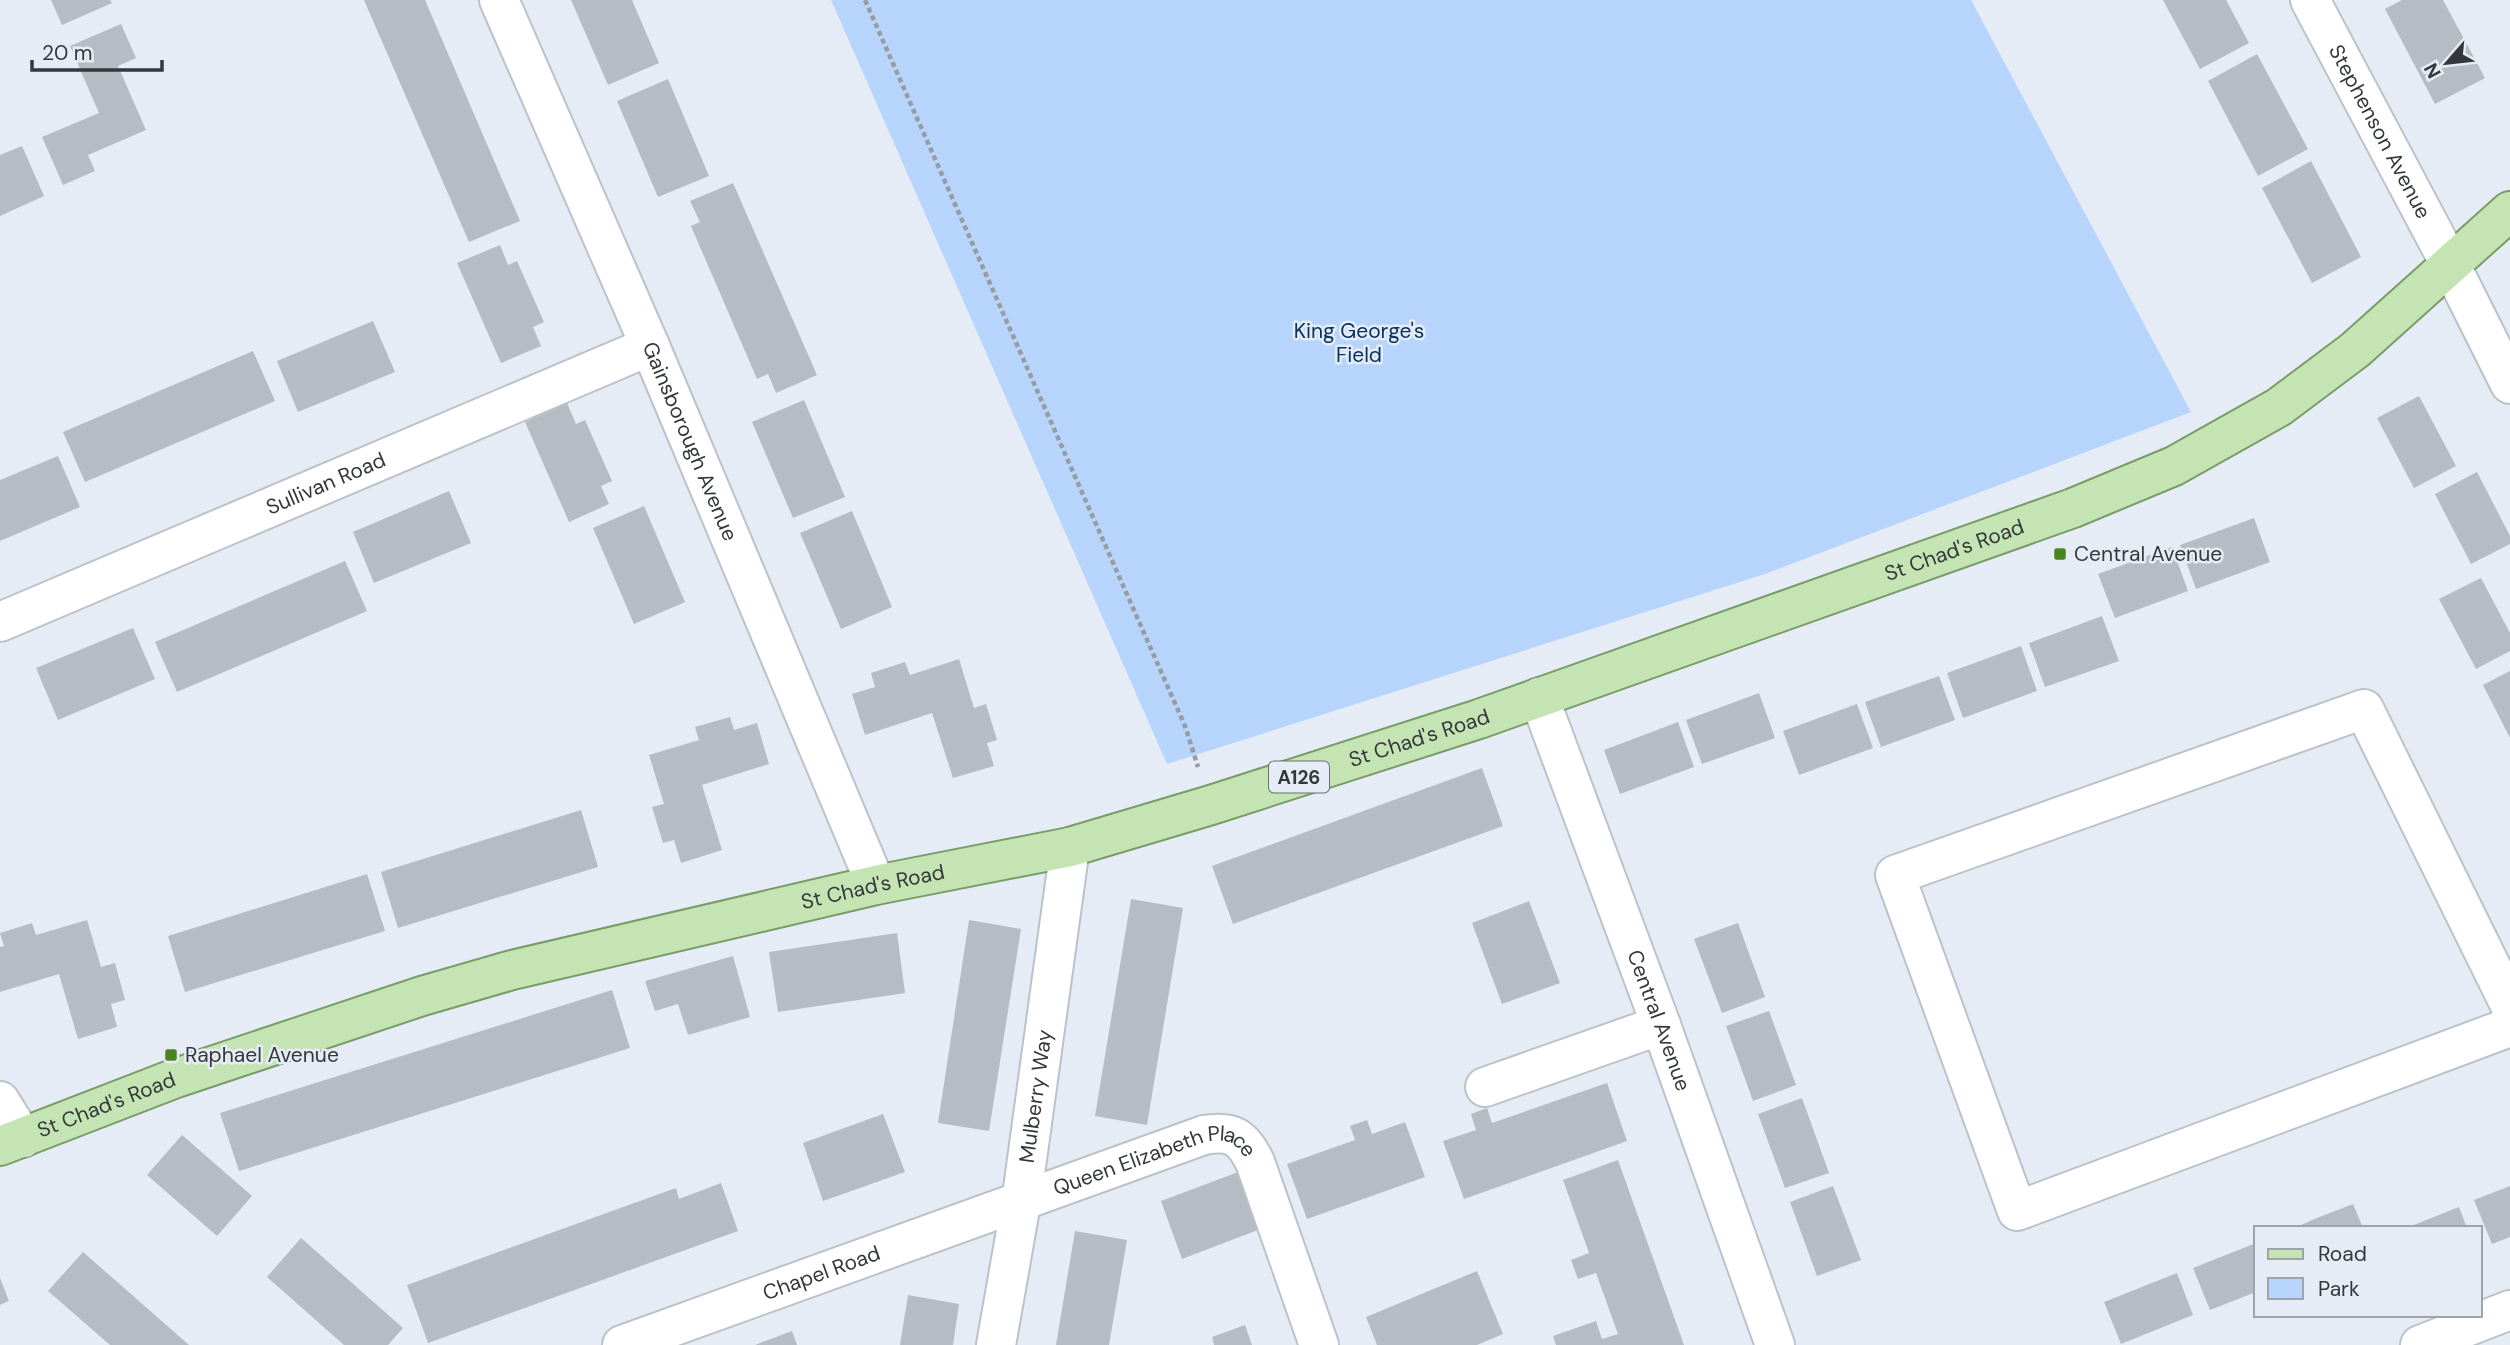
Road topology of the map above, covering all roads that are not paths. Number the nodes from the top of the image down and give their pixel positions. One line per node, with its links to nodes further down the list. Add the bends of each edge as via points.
1 (499, 0): 5 (street, Gainsborough Avenue)
2 (2310, 0): 4 (street, Stephenson Avenue)
3 (2510, 211): 4 (main road, St Chad's Road / A126)
4 (2450, 264): 6 (street, Stephenson Avenue); 8 (main road, St Chad's Road / A126, via 2355,350 2279,407 2174,466 2073,508)
5 (650, 346): 7 (street, Sullivan Road); 10 (street, Gainsborough Avenue)
6 (2510, 384)
7 (0, 622)
8 (1539, 697): 9 (main road, St Chad's Road / A126, via 1211,805); 12 (street, Central Avenue)
9 (1070, 846): 10 (main road, St Chad's Road / A126); 17 (street, Mulberry Way)
10 (876, 885): 16 (main road, St Chad's Road / A126, via 512,970 422,996 176,1078)
11 (2510, 1005): 13 (street, via 2364,709 1895,875 2017,1211)
12 (1661, 1025): 14 (street); 22 (street, Central Avenue)
13 (2510, 1027)
14 (1485, 1087)
15 (0, 1101): 16 (street)
16 (11, 1142)
17 (1021, 1203): 19 (street, Chapel Road); 20 (street, Mulberry Way); 21 (street, Queen Elizabeth Place, via 1204,1135 1220,1132 1234,1136 1246,1144 1255,1162)
18 (2510, 1310): 23 (street)
19 (622, 1345)
20 (996, 1345)
21 (1319, 1345)
22 (1775, 1345)
23 (2420, 1345)

